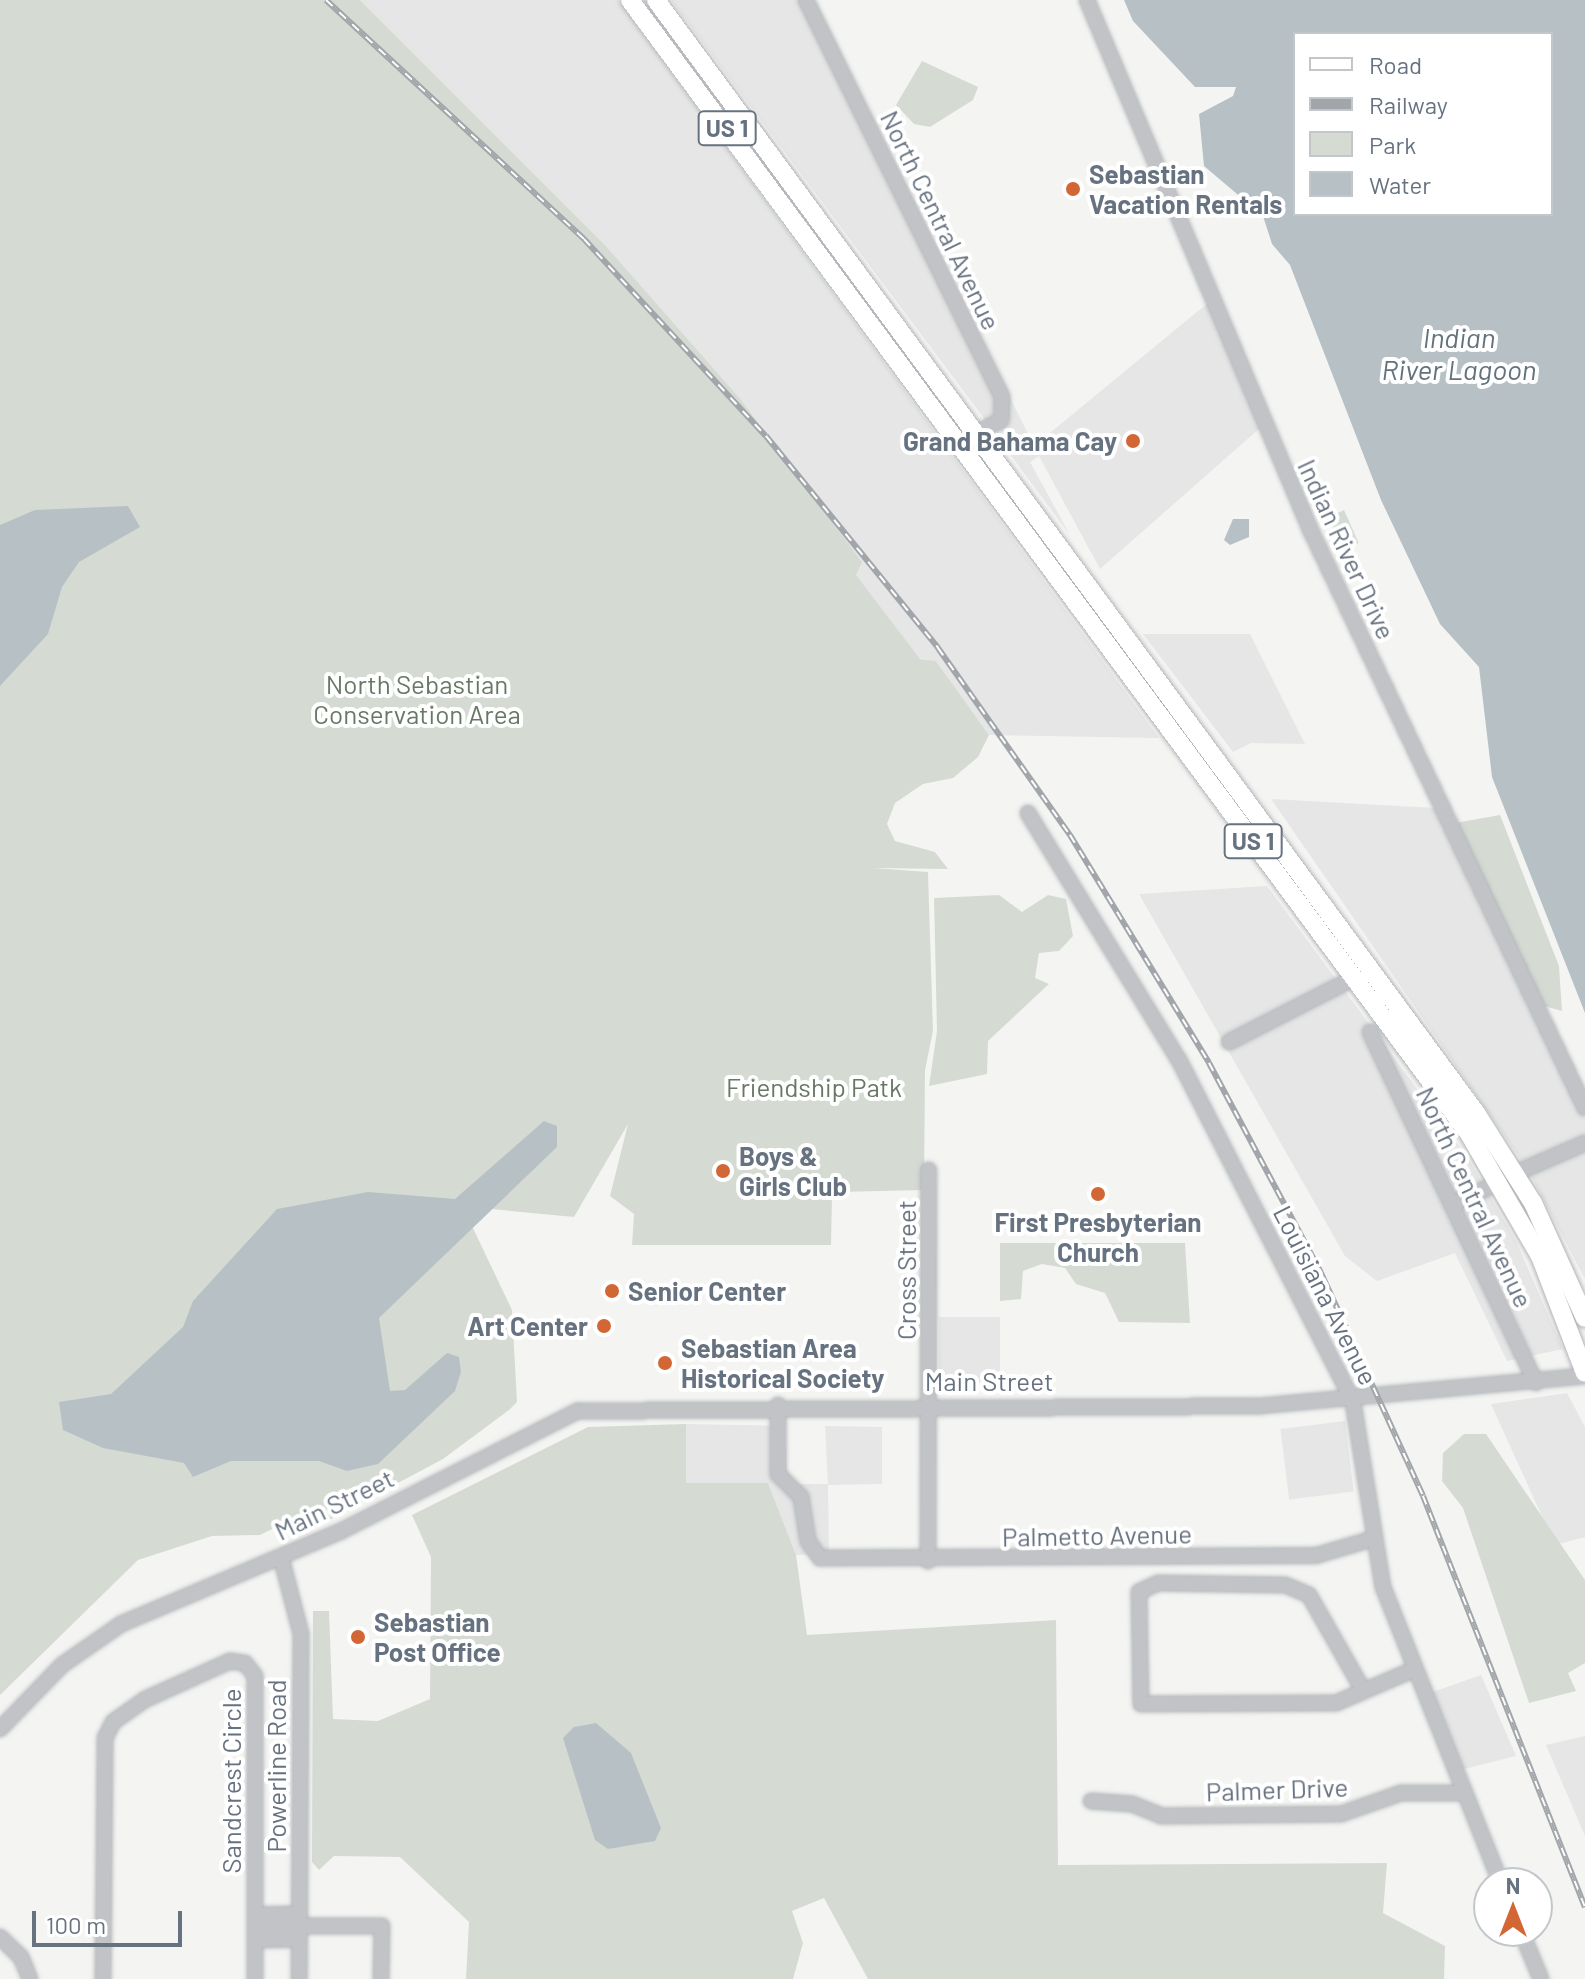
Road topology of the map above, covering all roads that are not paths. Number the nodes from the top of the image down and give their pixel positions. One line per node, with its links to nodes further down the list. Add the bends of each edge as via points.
1 (630, 0): 5 (main road, US 1)
2 (656, 0): 5 (main road, US 1)
3 (806, 0): 6 (street, North Central Avenue, via 1002,397 1001,420)
4 (1087, 0): 11 (street, Indian River Drive, via 1310,529)
5 (831, 252): 6 (main road, US 1)
6 (967, 439): 8 (main road, US 1); 8 (main road, US 1, via 1332,948)
7 (1028, 813): 19 (street, Louisiana Avenue, via 1179,1060)
8 (1359, 970): 10 (street); 14 (main road, US 1); 14 (main road, US 1, via 1389,996)
9 (1370, 1032): 15 (street, North Central Avenue)
10 (1229, 1042)
11 (1585, 1108)
12 (1585, 1143): 14 (street)
13 (929, 1170): 21 (street, Cross Street)
14 (1508, 1177): 15 (street); 16 (main road, US 1); 17 (main road, US 1)
15 (1453, 1204): 18 (street, North Central Avenue)
16 (1585, 1318)
17 (1585, 1375): 18 (street, Main Street)
18 (1536, 1383): 19 (street, Main Street)
19 (1353, 1402): 21 (street, Main Street); 22 (street, Louisiana Avenue)
20 (778, 1405): 21 (street, Main Street); 23 (street, Main Street, via 578,1411); 24 (street, Palmetto Avenue, via 778,1474 801,1497 808,1541 820,1558)
21 (931, 1405): 24 (street, Cross Street)
22 (1372, 1539): 24 (street, Palmetto Avenue, via 1318,1555); 25 (street, Louisiana Avenue)
23 (281, 1557): 27 (street, Main Street, via 153,1608 90,1643); 32 (street, Powerline Road, via 301,1634)
24 (928, 1561)
25 (1415, 1669): 26 (street); 28 (street, Louisiana Avenue)
26 (1363, 1690): 26 (street, via 1309,1595 1285,1585 1158,1583 1139,1592 1141,1704 1336,1703)
27 (0, 1729)
28 (1464, 1793): 29 (street, Palmer Drive, via 1401,1793 1341,1814 1161,1816 1132,1804); 30 (street, Louisiana Avenue)
29 (1091, 1801)
30 (1494, 1867)
31 (256, 1927): 32 (street); 36 (street, Sandcrest Circle, via 255,1676 245,1663 230,1661 146,1699 113,1722 105,1738); 37 (street, Sandcrest Circle)
32 (299, 1927): 38 (street, Powerline Road); 39 (street, via 382,1926)
33 (0, 1937): 35 (street, via 21,1957)
34 (1528, 1947): 40 (street)
35 (30, 1979)
36 (103, 1979)
37 (255, 1979)
38 (299, 1979)
39 (381, 1979)
40 (1541, 1979)

